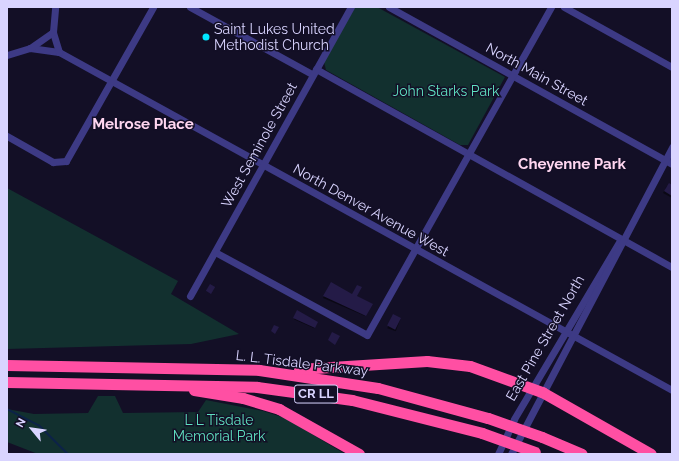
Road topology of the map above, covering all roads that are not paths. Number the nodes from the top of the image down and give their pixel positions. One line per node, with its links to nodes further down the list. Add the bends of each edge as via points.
1 (55, 7): 8 (street)
2 (153, 7): 15 (street)
3 (190, 7): 13 (street)
4 (351, 7): 13 (street, West Seminole Street)
5 (389, 7): 14 (street, North Main Street)
6 (551, 7): 14 (street)
7 (564, 7): 12 (street)
8 (53, 32): 9 (street, North Denver Avenue West); 10 (street)
9 (30, 48): 10 (street, North Denver Avenue West); 11 (street, North Denver Avenue West)
10 (59, 52): 15 (street, North Denver Avenue West)
11 (7, 54)
12 (672, 67)
13 (314, 71): 18 (street); 21 (street, West Seminole Street)
14 (512, 76): 18 (street); 19 (street, North Main Street)
15 (110, 82): 16 (street, via 62,163 53,162); 21 (street, North Denver Avenue West)
16 (7, 136)
17 (672, 147): 19 (street, East Pine Street North)
18 (469, 154): 22 (street); 23 (street)
19 (665, 160): 20 (street, North Main Street); 22 (street, East Pine Street North)
20 (672, 164)
21 (262, 165): 23 (street, North Denver Avenue West); 24 (street, West Seminole Street)
22 (621, 239): 25 (street); 27 (street, East Pine Street North)
23 (416, 249): 24 (street, via 367,335); 27 (street, North Denver Avenue West)
24 (215, 252): 26 (street, West Seminole Street)
25 (672, 267)
26 (190, 296)
27 (568, 333): 32 (street, East Pine Street North); 32 (street, East Pine Street North); 33 (street, North Denver Avenue West)
28 (7, 365): 29 (highway, L. L. Tisdale Parkway / CR LL)
29 (259, 370): 32 (highway, via 442,362 482,370); 38 (highway, L. L. Tisdale Parkway / CR LL, bridge, via 371,386 488,418)
30 (7, 382): 31 (highway, L. L. Tisdale Parkway / CR LL)
31 (146, 384): 34 (highway, L. L. Tisdale Parkway / CR LL, bridge, via 223,385 319,394 400,410 482,433); 35 (highway, via 262,403 306,421)
32 (537, 390): 36 (street, East Pine Street North); 37 (street, East Pine Street North); 39 (highway)
33 (672, 390)
34 (537, 453)
35 (359, 454)
36 (498, 454)
37 (511, 454)
38 (582, 454)
39 (651, 454)

